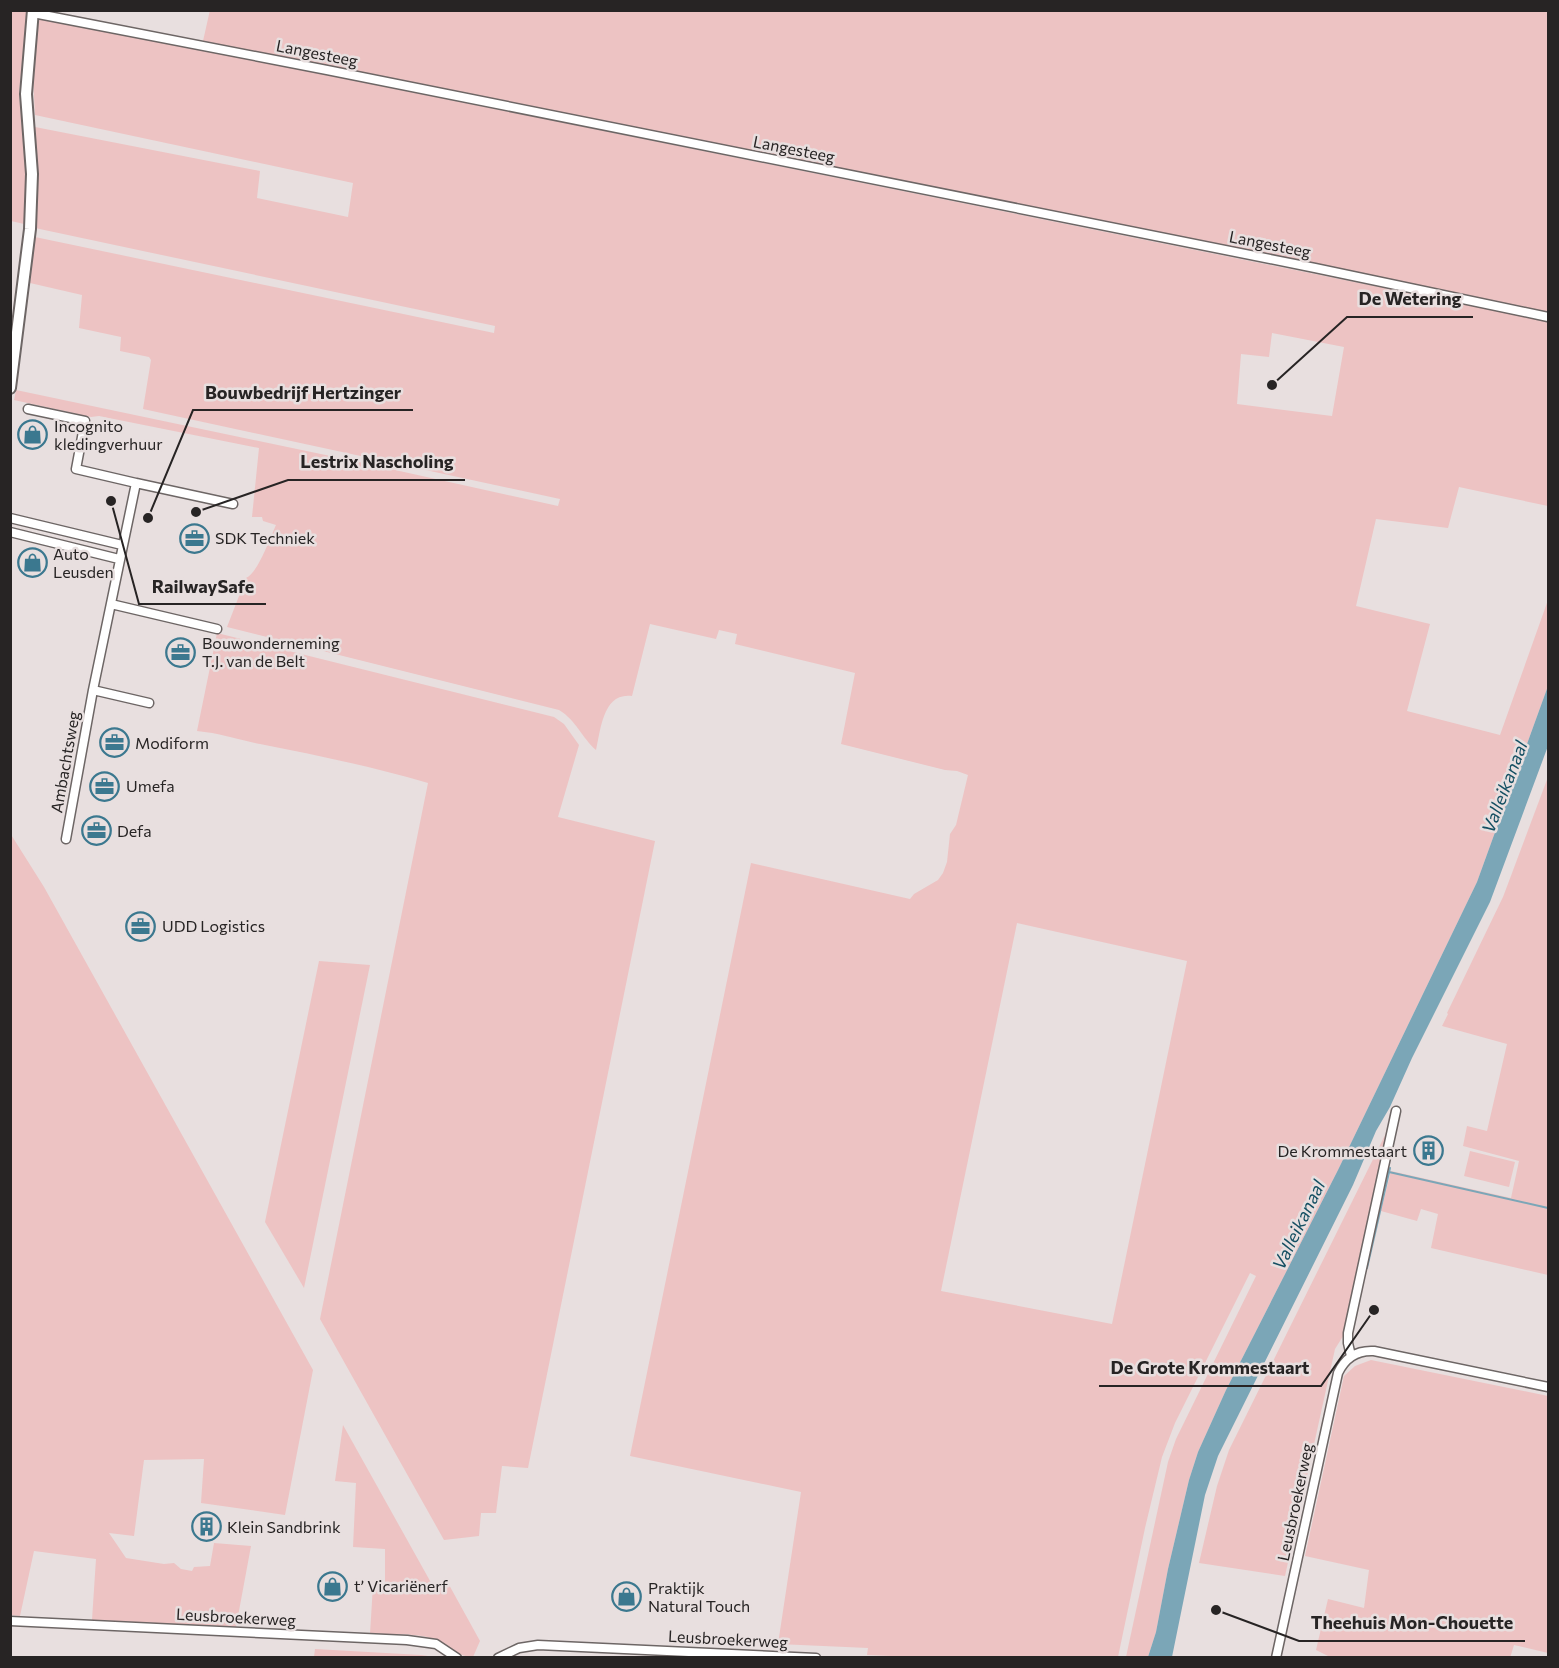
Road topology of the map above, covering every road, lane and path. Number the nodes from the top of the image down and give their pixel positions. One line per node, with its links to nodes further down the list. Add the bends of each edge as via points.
1 (33, 12): 2 (street, Langesteeg); 3 (street, via 26,94 32,174 30,229)
2 (1548, 317)
3 (10, 388)
4 (28, 409): 5 (street, via 85,421 76,469)
5 (136, 483): 6 (street); 9 (street, Ambachtsweg)
6 (232, 504)
7 (10, 518): 9 (street)
8 (10, 532): 10 (street)
9 (122, 545): 10 (street, Ambachtsweg)
10 (119, 559): 11 (street, Ambachtsweg)
11 (111, 604): 12 (street); 13 (street, Ambachtsweg)
12 (217, 629)
13 (93, 690): 14 (street, Ambachtsweg); 15 (street, Ambachtsweg)
14 (149, 703)
15 (66, 839)
16 (1394, 1113): 17 (street, via 1348,1333)
17 (1351, 1356): 18 (street, via 1374,1351); 23 (street, Leusbroekerweg, via 1338,1373)
18 (1548, 1387)
19 (10, 1621): 20 (street, Leusbroekerweg, via 406,1640 436,1644)
20 (457, 1658)
21 (498, 1658): 22 (street, Leusbroekerweg, via 519,1648 538,1645)
22 (816, 1658)
23 (1276, 1658)

